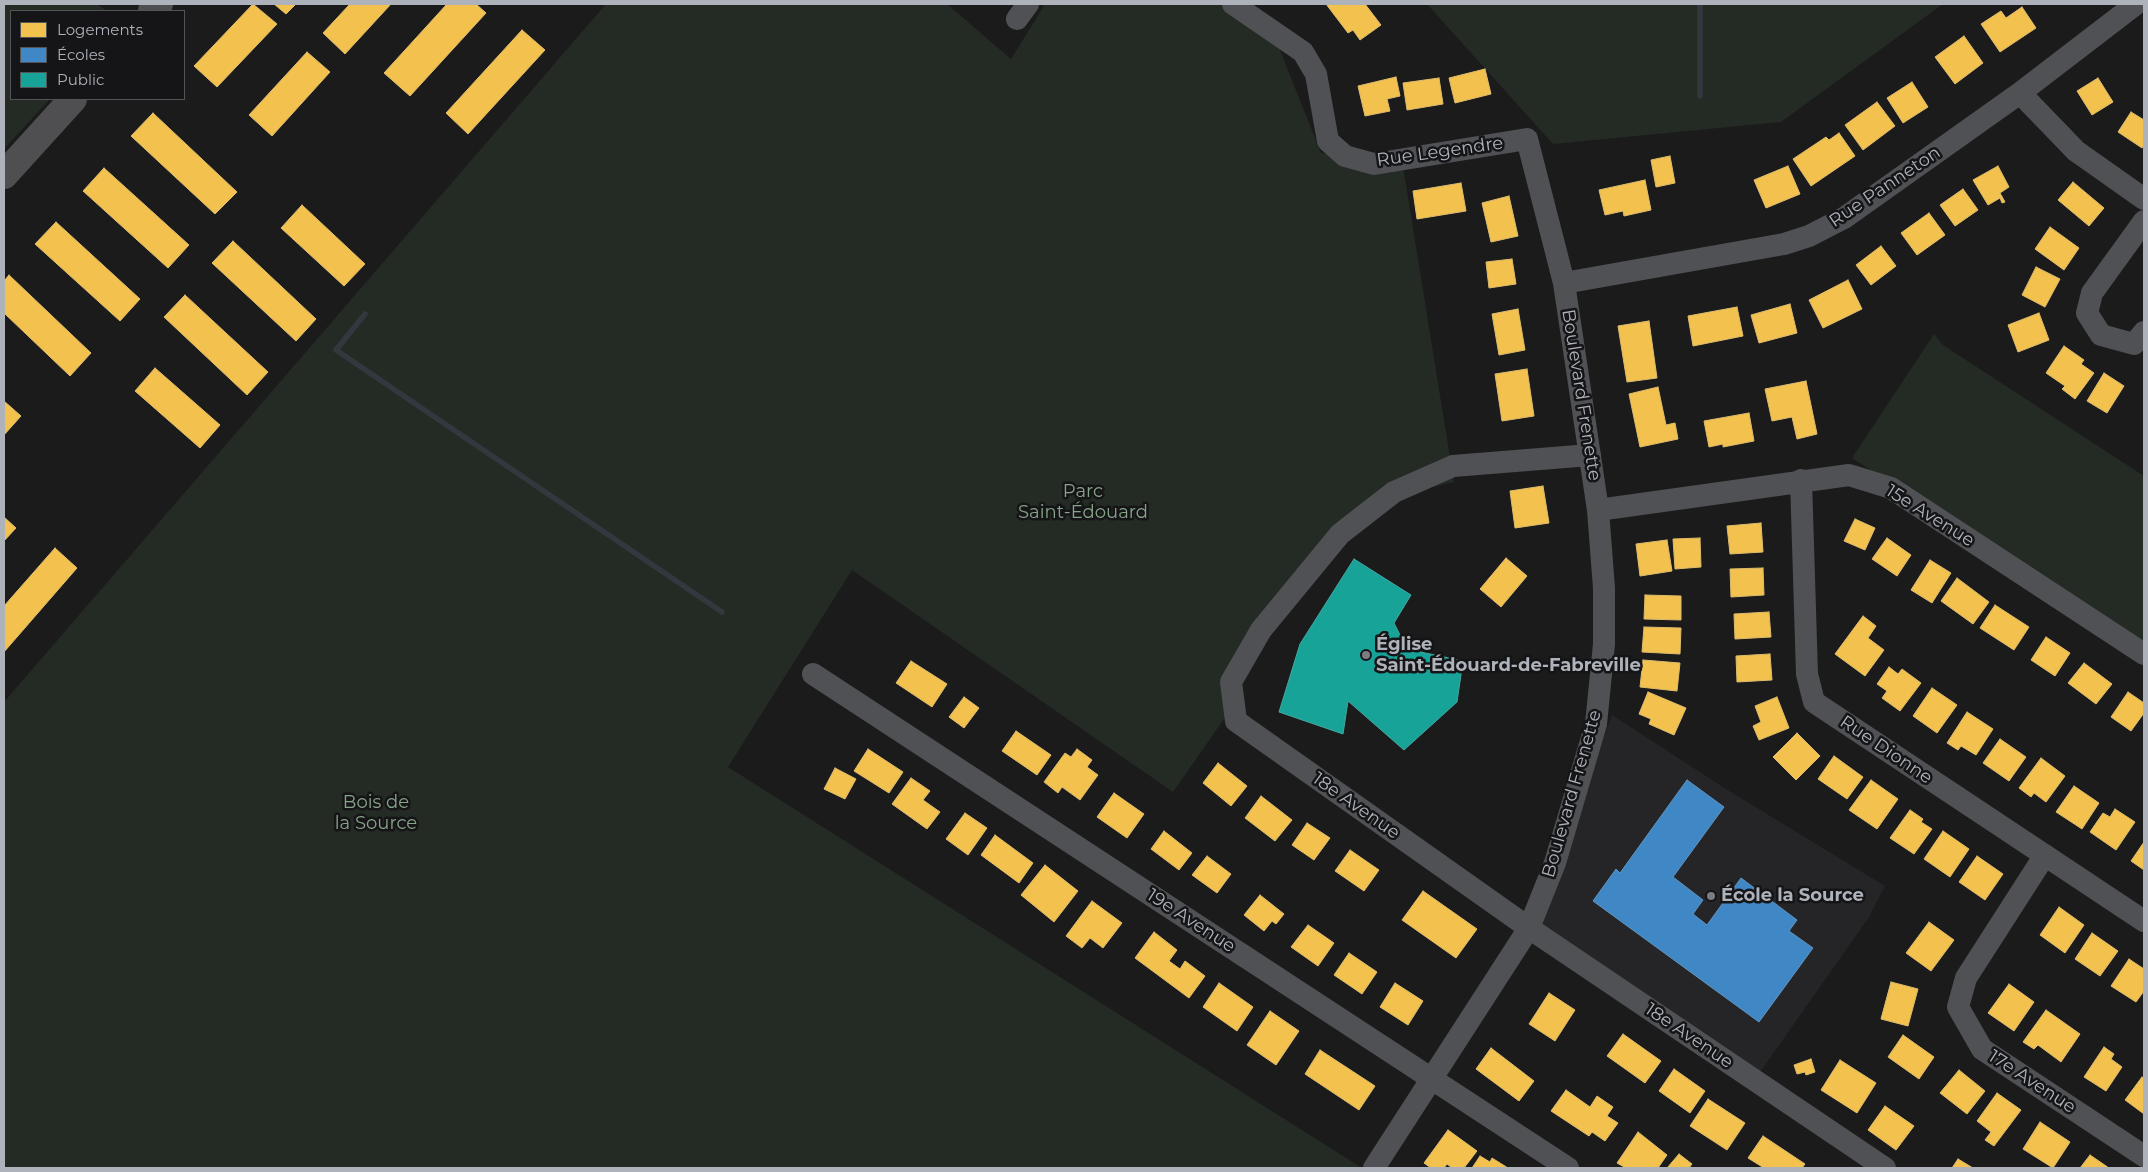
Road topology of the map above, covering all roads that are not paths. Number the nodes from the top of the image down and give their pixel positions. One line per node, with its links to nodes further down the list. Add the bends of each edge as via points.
1 (1233, 4): 5 (street, Rue Legendre, via 1303,52 1316,74 1328,141 1345,156 1374,164)
2 (2136, 4): 3 (street, Rue Panneton)
3 (2020, 93): 7 (street, via 2076,151); 9 (street, Rue Panneton, via 1844,218 1810,236 1784,244)
4 (72, 100): 6 (main road)
5 (1527, 139): 9 (street, Boulevard Frenette)
6 (4, 175)
7 (2144, 200)
8 (2144, 221): 10 (street, via 2092,293 2088,313 2101,335 2134,344)
9 (1564, 283): 11 (street, Boulevard Frenette)
10 (2144, 332)
11 (1590, 456): 13 (street, Boulevard Frenette); 18 (street, 18e Avenue, via 1453,466 1394,492 1340,534 1261,630 1232,682 1236,721)
12 (1801, 480): 13 (street, 15e Avenue); 14 (street, 15e Avenue, via 1849,475 1891,488); 16 (street, Rue Dionne, via 1807,674 1814,702)
13 (1598, 510): 18 (street, Boulevard Frenette, via 1604,588 1604,644 1596,724 1555,863)
14 (2144, 654)
15 (813, 674): 19 (street, 19e Avenue)
16 (2045, 855): 17 (street, Rue Dionne); 20 (street, 17e Avenue, via 1966,978 1958,1007 1982,1049)
17 (2144, 921)
18 (1529, 928): 19 (street, Boulevard Frenette); 23 (street, 18e Avenue)
19 (1431, 1078): 21 (street, Boulevard Frenette); 22 (street, 19e Avenue)
20 (2144, 1156)
21 (1374, 1168)
22 (1568, 1168)
23 (1885, 1168)

